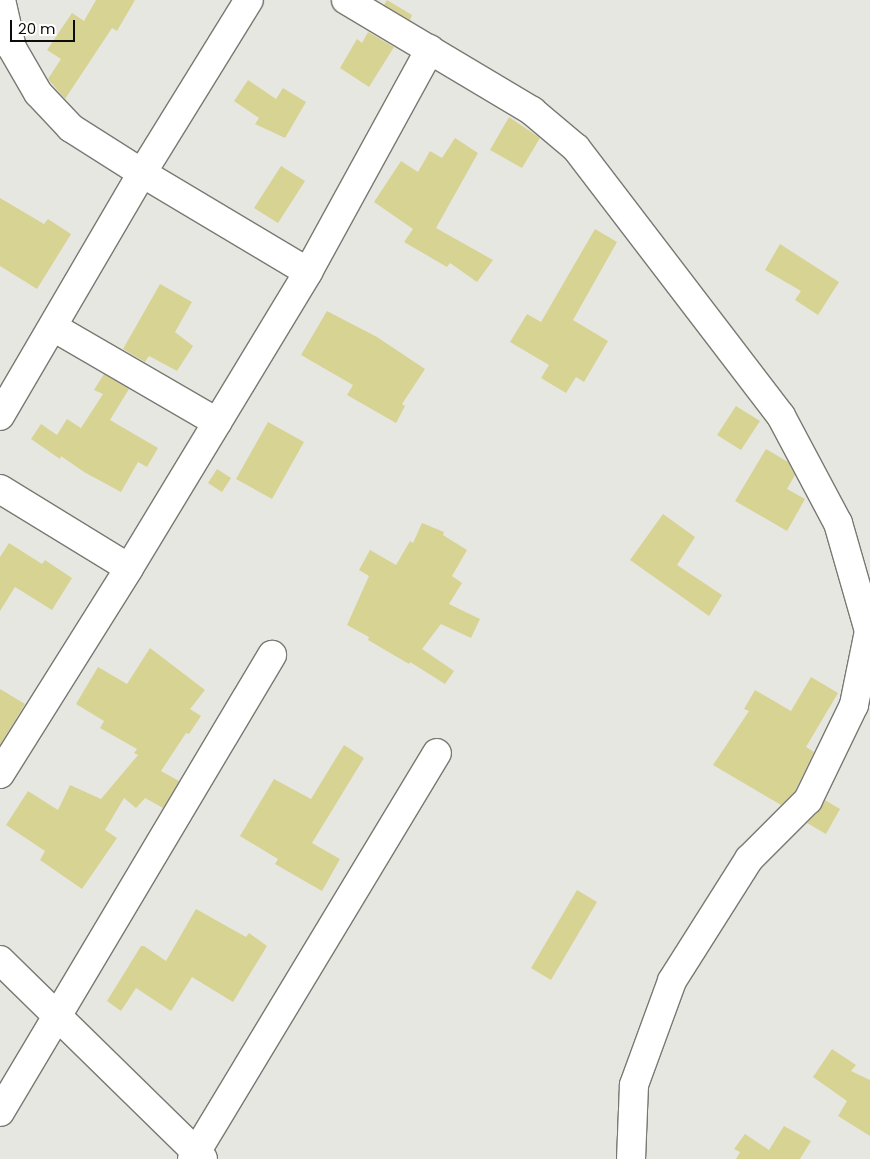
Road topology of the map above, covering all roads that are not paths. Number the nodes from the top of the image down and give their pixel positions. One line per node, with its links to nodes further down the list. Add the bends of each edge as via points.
1 (0, 0): 5 (street, via 12,48 38,93 71,128)
2 (249, 0): 5 (street)
3 (346, 0): 4 (street)
4 (430, 49): 6 (street); 19 (street, via 532,111 576,148 781,416 838,522 869,631 854,705 808,800 748,859 672,981 634,1085)
5 (142, 173): 6 (street); 7 (street)
6 (308, 272): 9 (street)
7 (53, 327): 8 (street); 9 (street)
8 (0, 416)
9 (217, 422): 11 (street)
10 (0, 488): 11 (street)
11 (129, 568): 14 (street)
12 (272, 655): 16 (street)
13 (437, 753): 18 (street)
14 (0, 774)
15 (0, 960): 16 (street)
16 (58, 1015): 17 (street); 18 (street)
17 (0, 1112)
18 (197, 1157)
19 (631, 1159)

